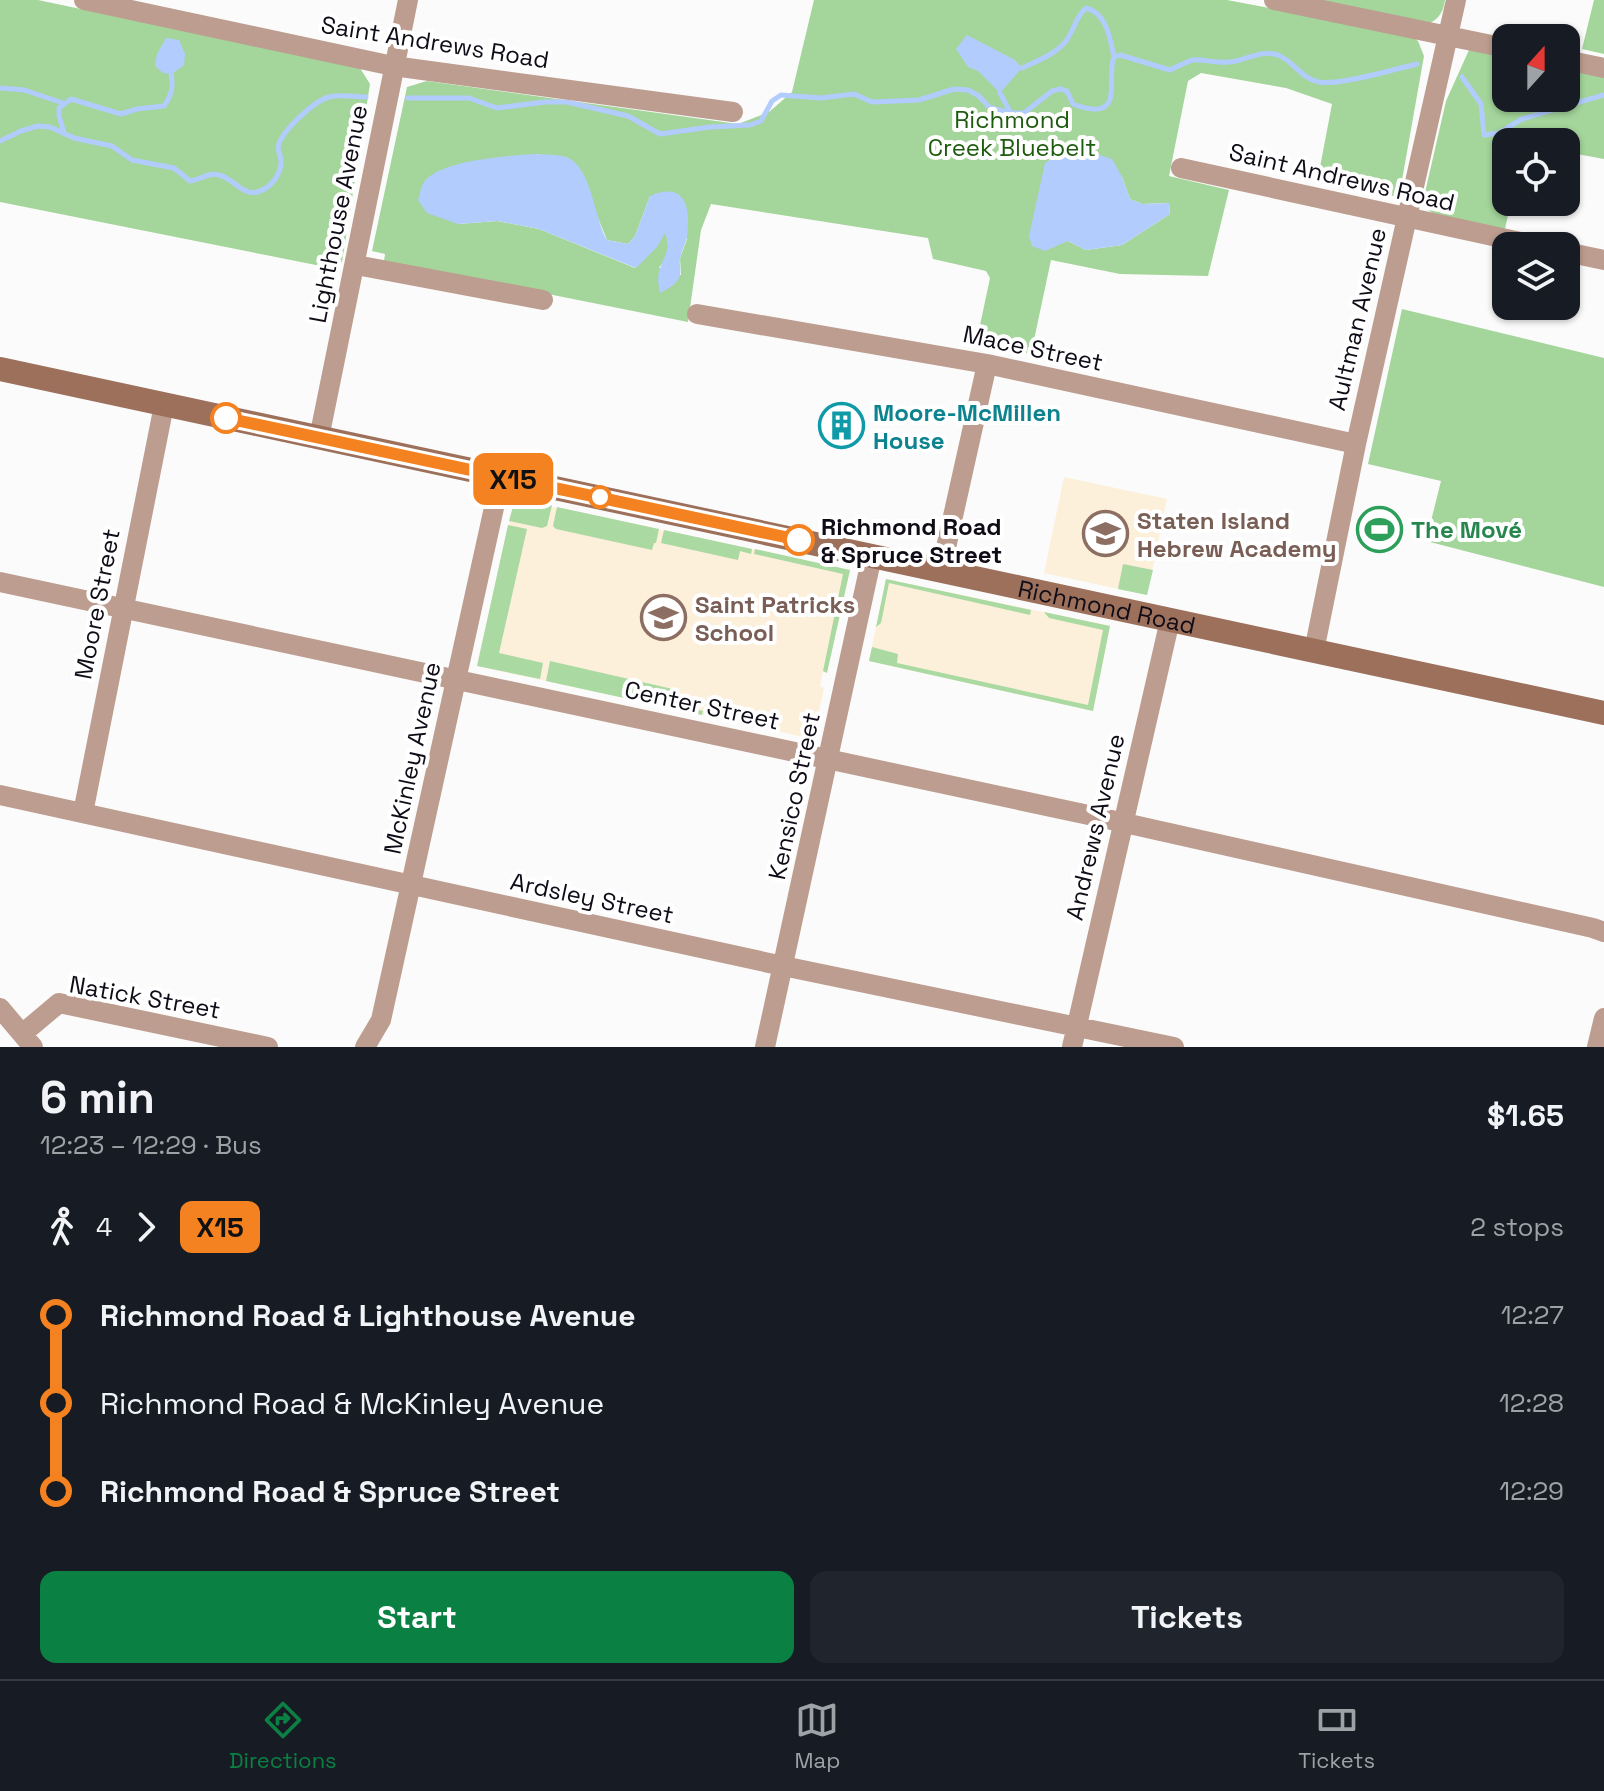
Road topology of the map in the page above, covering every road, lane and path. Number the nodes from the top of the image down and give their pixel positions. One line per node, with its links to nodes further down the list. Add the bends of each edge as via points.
1 (84, 0): 8 (street, Saint Andrews Road)
2 (408, 0): 8 (street, Lighthouse Avenue)
3 (1274, 0): 5 (street)
4 (1456, 0): 5 (street, Aultman Avenue)
5 (1448, 37): 6 (street); 12 (street, Aultman Avenue)
6 (1492, 45)
7 (1580, 63): 9 (street)
8 (393, 66): 10 (street, Saint Andrews Road); 16 (street, Lighthouse Avenue)
9 (1604, 68)
10 (733, 112)
11 (1181, 168): 12 (street, Saint Andrews Road)
12 (1406, 219): 13 (street, Saint Andrews Road); 23 (street, Aultman Avenue)
13 (1492, 236)
14 (1580, 255): 15 (street)
15 (1604, 260)
16 (356, 265): 17 (street); 22 (street, Lighthouse Avenue)
17 (543, 300)
18 (697, 314): 19 (street, Mace Street)
19 (987, 364): 23 (street, Mace Street); 26 (street)
20 (0, 369): 21 (street, Richmond Road)
21 (164, 405): 22 (street, Richmond Road); 28 (street, Moore Street)
22 (319, 438): 24 (street, Richmond Road)
23 (1356, 444): 30 (street, Aultman Avenue)
24 (501, 476): 25 (street, Richmond Road); 31 (street, McKinley Avenue)
25 (872, 556): 26 (street, Richmond Road); 33 (street, Kensico Street)
26 (941, 570): 29 (street, Richmond Road)
27 (0, 582): 28 (street, Center Street)
28 (123, 607): 31 (street, Center Street); 35 (street, Moore Street)
29 (1170, 620): 30 (street, Richmond Road); 36 (street, Andrews Avenue)
30 (1314, 651): 32 (street, Richmond Road)
31 (456, 679): 33 (street, Center Street); 37 (street, McKinley Avenue)
32 (1604, 713)
33 (829, 759): 36 (street, Center Street); 39 (street, Kensico Street)
34 (1, 800): 35 (street, Ardsley Street)
35 (83, 813): 37 (street, Ardsley Street)
36 (1123, 823): 38 (street, Center Street); 42 (street, Andrews Avenue)
37 (411, 884): 39 (street, Ardsley Street); 45 (street, McKinley Avenue, via 381,1020)
38 (1604, 932)
39 (783, 966): 42 (street, Ardsley Street); 46 (street, Kensico Street)
40 (0, 1008): 43 (street)
41 (1604, 1018): 49 (street)
42 (1076, 1026): 47 (street, Andrews Avenue); 48 (street, Ardsley Street)
43 (27, 1040): 44 (street, Natick Street, via 59,1003)
44 (268, 1047)
45 (365, 1047)
46 (765, 1047)
47 (1072, 1047)
48 (1174, 1047)
49 (1597, 1047)

